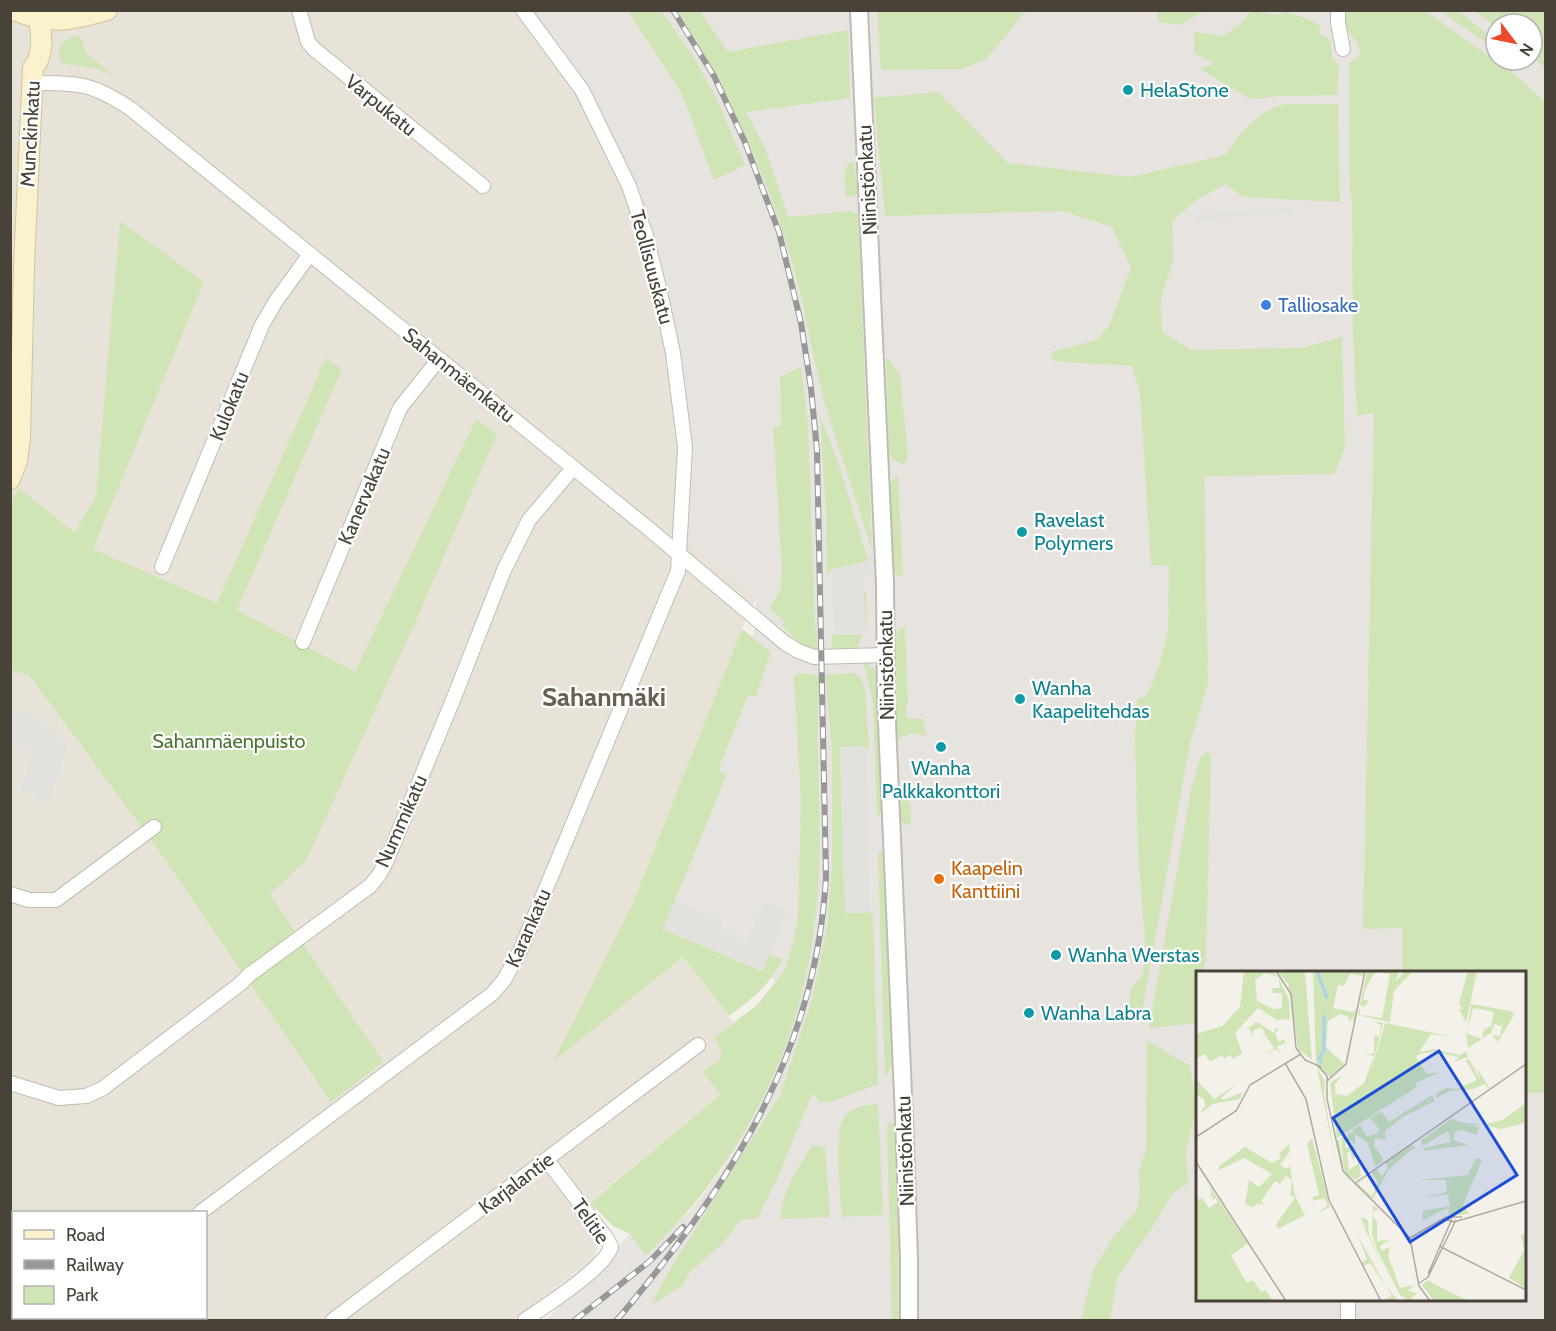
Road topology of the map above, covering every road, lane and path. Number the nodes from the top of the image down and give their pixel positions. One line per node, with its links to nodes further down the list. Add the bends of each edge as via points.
1 (14, 10): 7 (main road)
2 (107, 10): 7 (main road, via 75,19)
3 (299, 10): 10 (street, Varpukatu, via 308,42 314,49)
4 (523, 10): 17 (street, Teollisuuskatu, via 582,90 629,186 646,236 673,353 683,427)
5 (859, 10): 20 (street, Niinistönkatu)
6 (1338, 10): 8 (street)
7 (39, 15): 9 (main road, Munckinkatu, via 40,61)
8 (1343, 49)
9 (33, 76): 11 (street, Sahanmäenkatu, via 83,84 112,96); 13 (main road, Munckinkatu)
10 (483, 186)
11 (310, 254): 12 (street, Sahanmäenkatu); 18 (street, Kulokatu, via 262,325)
12 (439, 359): 15 (street, Sahanmäenkatu); 19 (street, Kanervakatu, via 400,408)
13 (20, 414): 14 (main road, Munckinkatu); 16 (main road, Munckinkatu, via 18,450)
14 (10, 436)
15 (573, 468): 17 (street, Sahanmäenkatu); 24 (street, Nummikatu, via 529,520 504,570 386,862 370,886 102,1089 59,1098)
16 (10, 479)
17 (679, 554): 20 (street, Sahanmäenkatu, via 798,651 822,658); 26 (street, Karankatu, via 678,571 520,951 504,980 492,994)
18 (162, 567)
19 (303, 642)
20 (886, 655): 30 (street, Niinistönkatu)
21 (154, 827): 22 (street, via 56,900 29,900)
22 (10, 894)
23 (698, 1045): 25 (street, Karjalantie)
24 (10, 1083)
25 (547, 1160): 28 (street, Karjalantie); 29 (street, Telitie, via 611,1247 593,1269)
26 (202, 1211)
27 (1348, 1301): 31 (street)
28 (333, 1320)
29 (525, 1320)
30 (909, 1320)
31 (1348, 1320)

